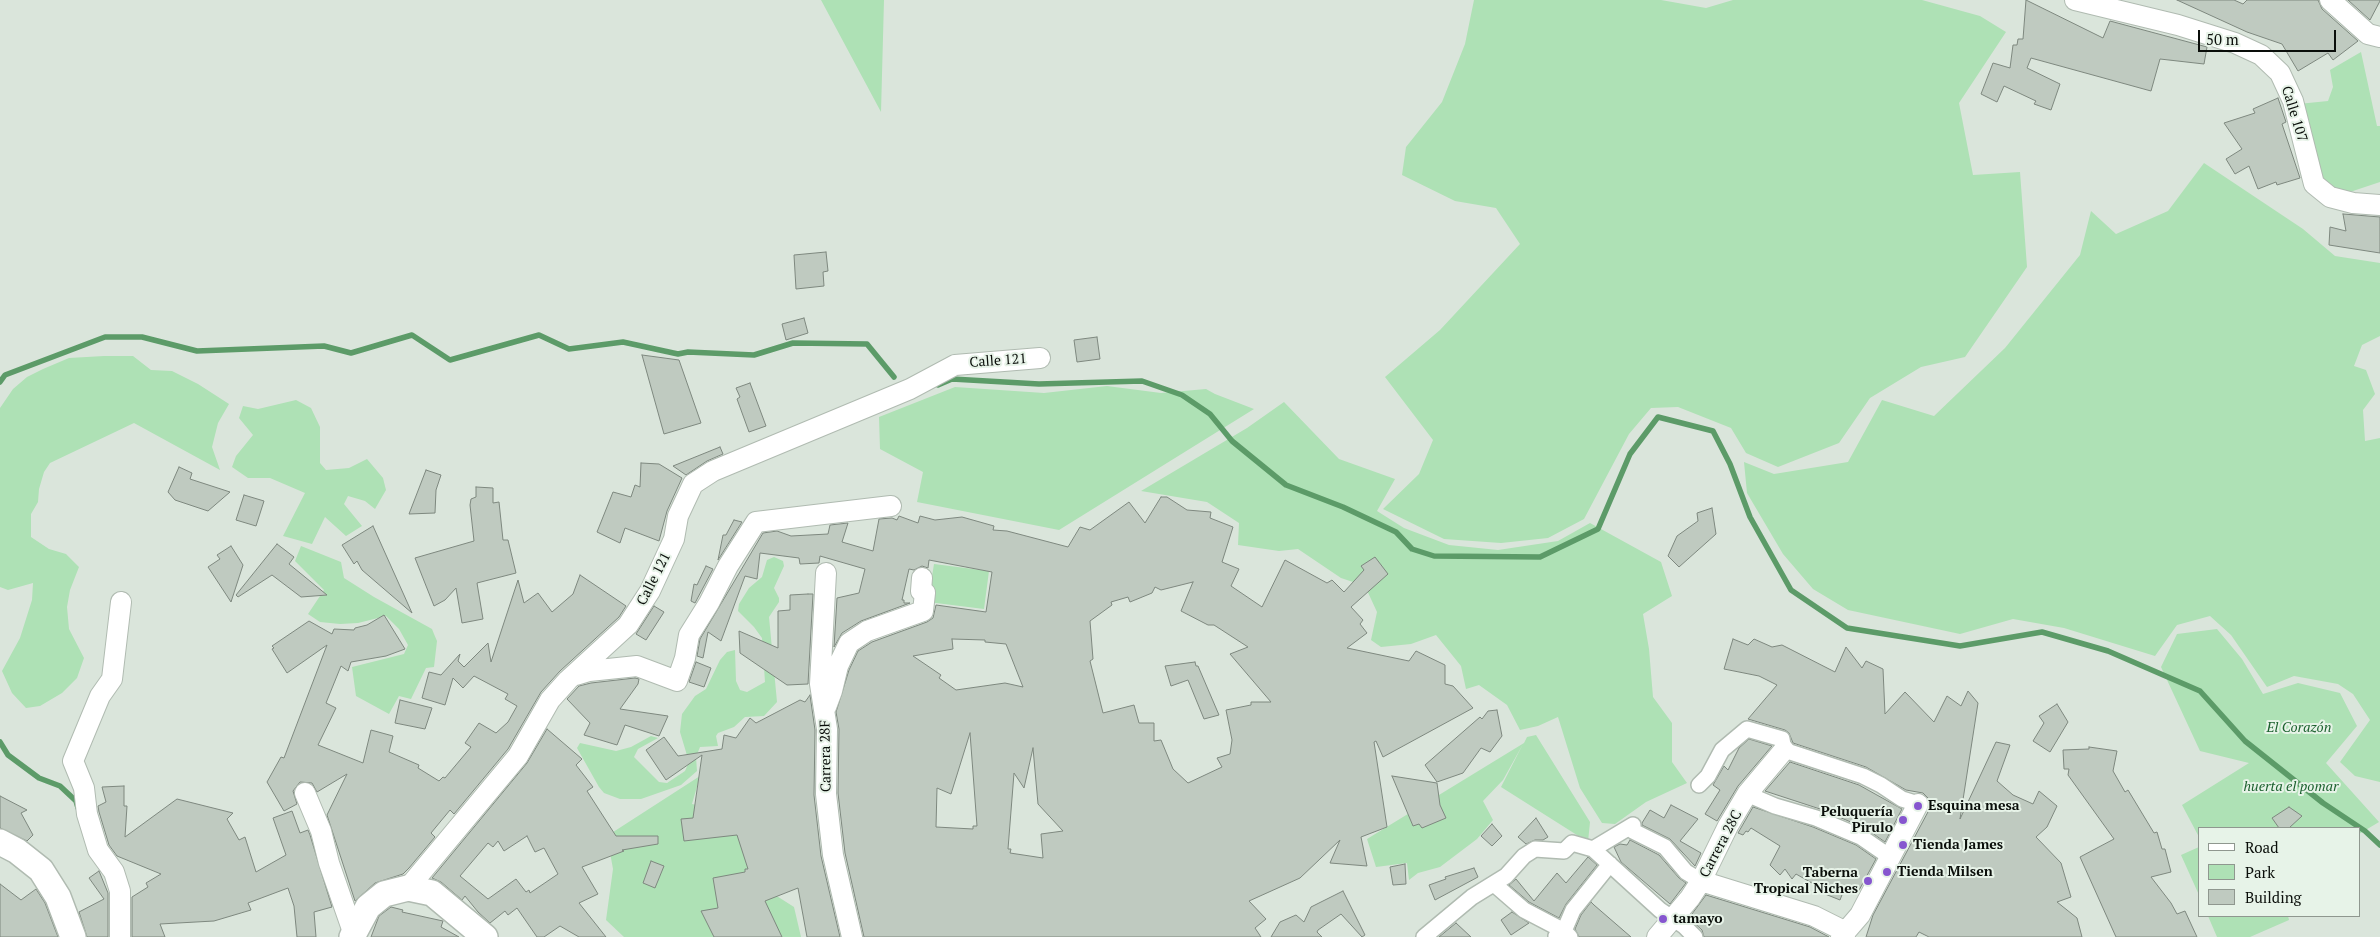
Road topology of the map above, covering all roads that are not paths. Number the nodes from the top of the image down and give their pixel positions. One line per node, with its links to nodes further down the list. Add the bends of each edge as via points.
1 (2075, 0): 4 (street, Calle 107, via 2178,25 2261,55 2280,73 2293,101 2314,184 2330,196 2353,203)
2 (2330, 0): 3 (street, via 2368,34)
3 (2380, 37)
4 (2380, 205)
5 (1040, 358): 10 (street, Calle 121, via 955,365 910,389 714,471 693,484 678,516 674,539 650,591 628,625)
6 (892, 506): 10 (street, via 756,522 689,635 677,681 637,666)
7 (826, 573): 11 (street, Carrera 28F, via 820,684)
8 (922, 578): 11 (street, via 921,591 925,593 923,611 868,631 849,642)
9 (121, 602): 29 (street, via 112,679 100,696 73,761 84,788 87,814 98,850 114,872 120,890)
10 (573, 676): 23 (street, Calle 121, via 550,700 518,756)
11 (824, 712): 31 (street, Carrera 28F, via 827,729 826,794 833,855)
12 (1784, 750): 13 (street, via 1782,739 1747,728 1722,750 1708,776); 15 (street, Carrera 28C); 16 (street, via 1863,776 1902,799)
13 (1699, 785)
14 (305, 793): 25 (street, via 321,831)
15 (1748, 794): 19 (street, via 1861,837); 21 (street, Carrera 28C, via 1728,826)
16 (1918, 804): 19 (street)
17 (0, 842): 28 (street, via 41,870 58,897)
18 (1593, 849): 20 (street); 21 (street, via 1633,825 1633,831 1665,847 1686,872); 22 (street, via 1572,843 1564,851 1535,849)
19 (1890, 857): 27 (street, via 1860,915)
20 (1610, 864): 24 (street); 26 (street, via 1573,910)
21 (1701, 882): 24 (street, Carrera 28C); 27 (street, via 1814,916)
22 (1494, 884): 26 (street, via 1524,910); 32 (street)
23 (408, 888): 25 (street, via 384,894 368,907); 30 (street, via 432,894)
24 (1672, 920): 33 (street, Carrera 28C); 34 (street)
25 (352, 935)
26 (1563, 935)
27 (1844, 935)
28 (73, 937)
29 (120, 937)
30 (485, 937)
31 (852, 937)
32 (1424, 937)
33 (1657, 937)
34 (1695, 937)

